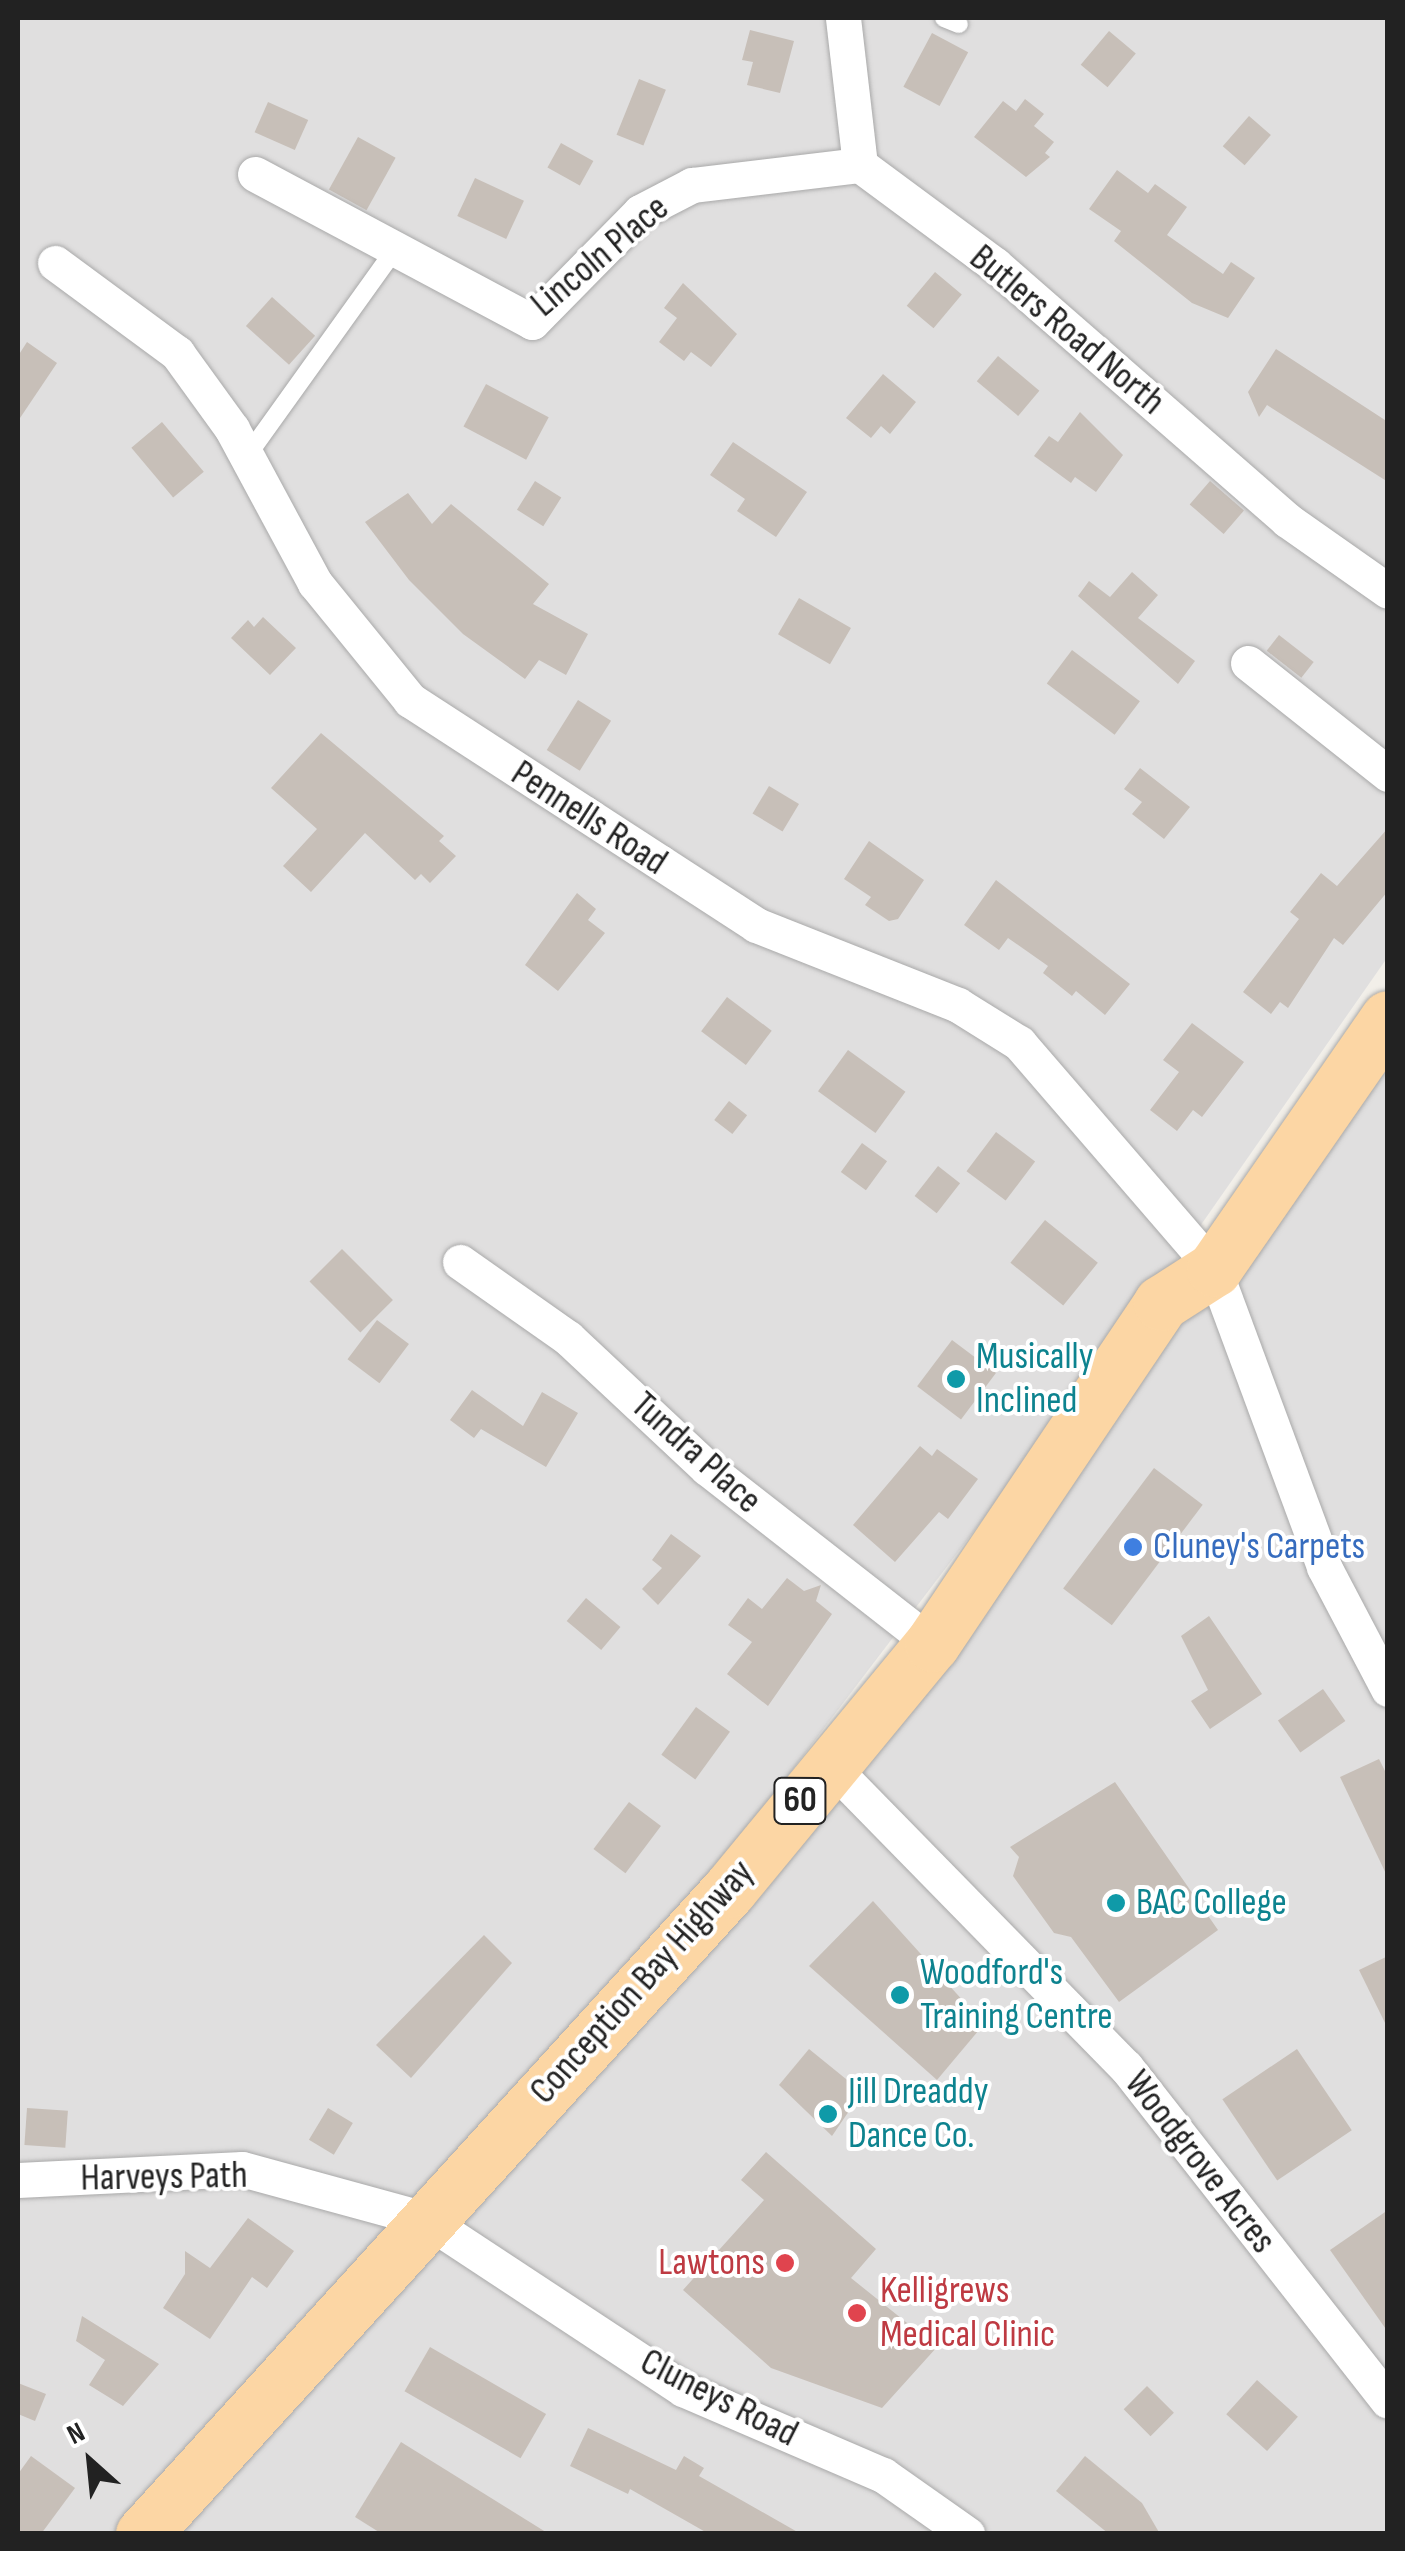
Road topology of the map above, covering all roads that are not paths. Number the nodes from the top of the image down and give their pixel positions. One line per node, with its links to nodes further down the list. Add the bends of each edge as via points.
1 (843, 18): 2 (street)
2 (860, 165): 4 (street, Lincoln Place, via 692,184 640,212 532,322); 7 (street, Butlers Road North, via 995,265 1287,520)
3 (254, 174): 4 (street, Lincoln Place)
4 (393, 252): 6 (lane)
5 (55, 263): 6 (street, Pennells Road, via 177,353)
6 (246, 456): 12 (street, Pennells Road, via 316,583 410,700 756,925 958,1005 1020,1043)
7 (1388, 590)
8 (1248, 664): 9 (street)
9 (1388, 774)
10 (1388, 1018): 12 (main road, Conception Bay Highway / 60)
11 (460, 1262): 13 (street, Tundra Place, via 568,1338 707,1468)
12 (1214, 1269): 13 (main road, Conception Bay Highway / 60, via 1161,1304); 14 (street, via 1324,1566)
13 (932, 1644): 15 (main road, Conception Bay Highway / 60)
14 (1388, 1689)
15 (829, 1764): 17 (main road, Conception Bay Highway / 60, via 730,1890); 18 (street, Woodgrove Acres, via 1126,2067)
16 (18, 2180): 17 (street, Harveys Path, via 242,2169)
17 (425, 2219): 19 (main road, Conception Bay Highway / 60); 20 (street, Cluneys Road, via 683,2389 883,2474)
18 (1384, 2389)
19 (143, 2534)
20 (967, 2534)

